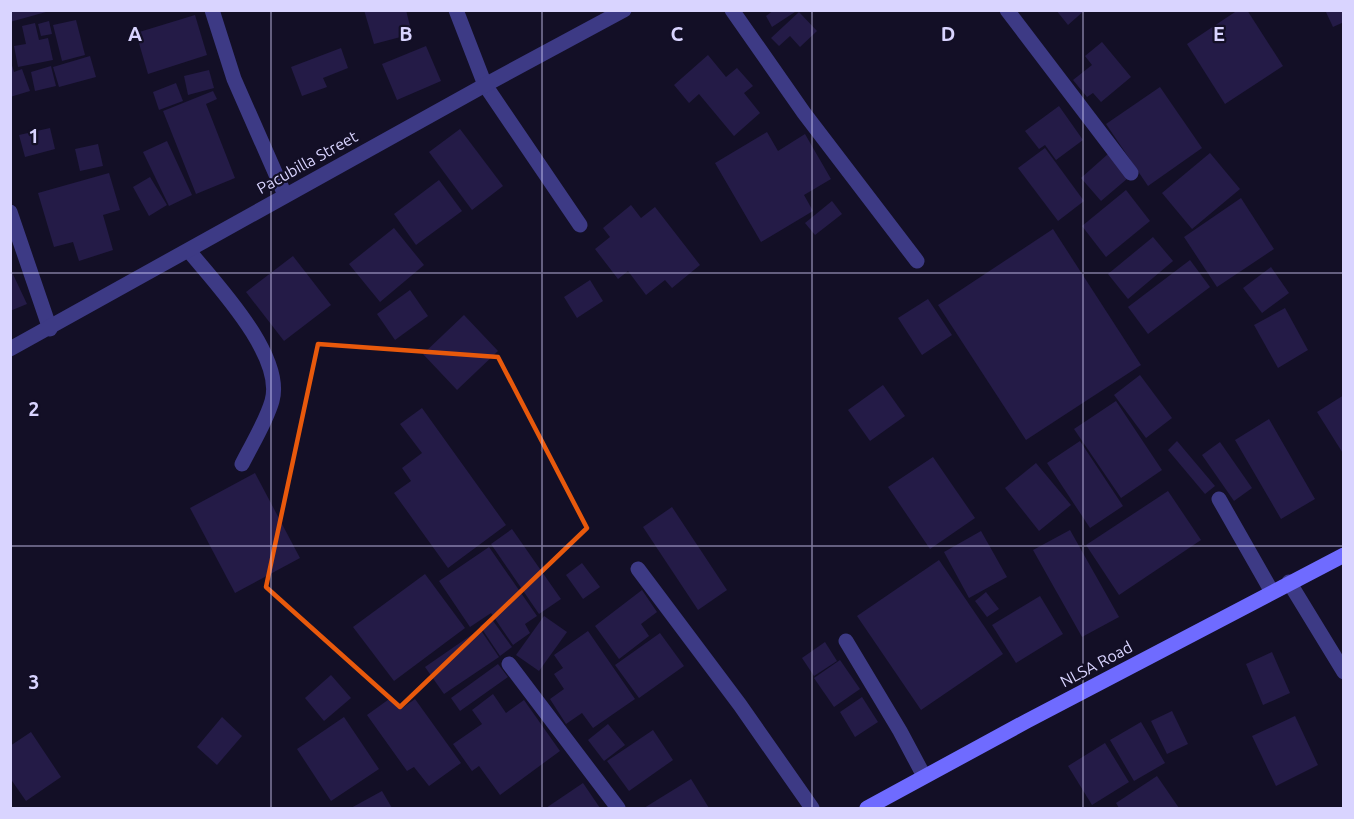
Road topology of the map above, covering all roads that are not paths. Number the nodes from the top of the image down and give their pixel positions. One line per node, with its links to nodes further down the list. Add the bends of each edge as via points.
1 (212, 10): 8 (street, via 234,80)
2 (456, 10): 6 (street)
3 (624, 10): 6 (street, Pacubilla Street)
4 (732, 10): 12 (street, via 804,113)
5 (1007, 10): 7 (street)
6 (485, 85): 8 (street, Pacubilla Street); 10 (street)
7 (1131, 173)
8 (285, 195): 11 (street, Pacubilla Street)
9 (10, 212): 13 (street)
10 (580, 225)
11 (189, 250): 13 (street, Pacubilla Street); 15 (street, via 263,346 272,381 273,400)
12 (917, 261)
13 (50, 329): 14 (street, Pacubilla Street)
14 (10, 349)
15 (242, 464)
16 (1219, 499): 20 (street)
17 (1344, 555): 19 (main road, NLSA Road)
18 (638, 569): 26 (street)
19 (1289, 582): 20 (main road, NLSA Road); 23 (street)
20 (1272, 591): 24 (main road, NLSA Road)
21 (846, 641): 24 (street)
22 (509, 664): 25 (street)
23 (1344, 672)
24 (924, 776): 27 (main road, NLSA Road)
25 (618, 808)
26 (812, 808)
27 (867, 808)

